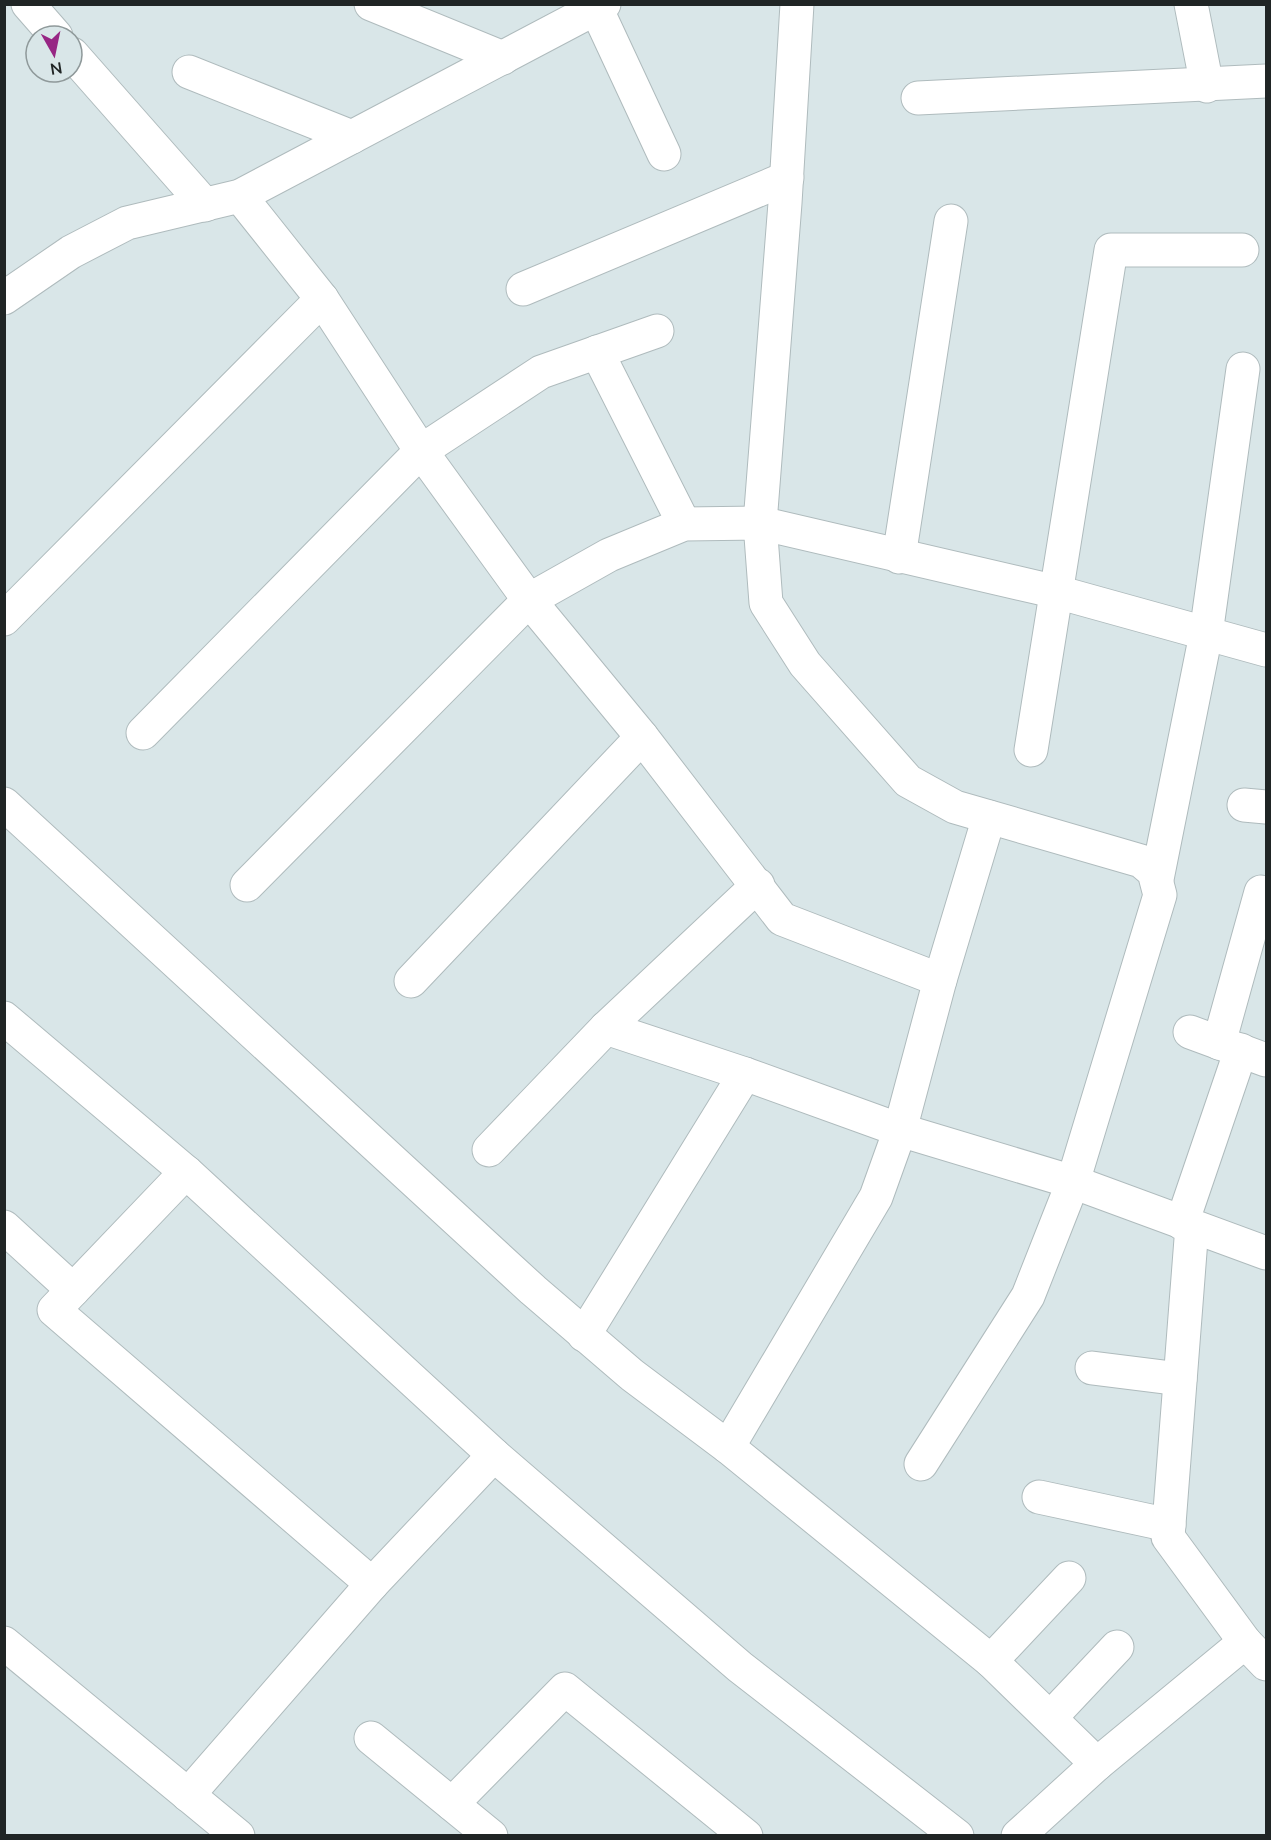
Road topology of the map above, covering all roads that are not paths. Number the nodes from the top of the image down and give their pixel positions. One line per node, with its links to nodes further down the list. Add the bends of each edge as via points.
1 (28, 4): 7 (street)
2 (371, 4): 6 (street)
3 (797, 4): 16 (street)
4 (1191, 4): 12 (street)
5 (600, 6): 8 (street); 15 (street)
6 (407, 11): 8 (street)
7 (46, 24)
8 (503, 58): 14 (street)
9 (84, 68): 18 (street)
10 (189, 72): 14 (street)
11 (1266, 81): 12 (street)
12 (1207, 86): 13 (street)
13 (918, 98)
14 (352, 137): 17 (street)
15 (664, 154)
16 (787, 178): 21 (street); 28 (street)
17 (240, 196): 18 (street); 23 (street)
18 (205, 205): 22 (street, via 127,223 71,252)
19 (951, 221): 30 (street)
20 (1242, 250): 31 (street, via 1111,250)
21 (523, 289)
22 (4, 298)
23 (322, 299): 27 (street); 33 (street)
24 (657, 331): 25 (street)
25 (597, 352): 27 (street, via 540,372); 29 (street)
26 (1243, 369): 34 (street)
27 (421, 451): 32 (street); 36 (street)
28 (760, 523): 29 (street); 30 (street); 40 (street, via 766,603 805,664 908,781 955,807)
29 (684, 524): 32 (street, via 609,555)
30 (899, 557): 31 (street)
31 (1057, 592): 34 (street); 38 (street)
32 (529, 600): 37 (street); 42 (street)
33 (4, 620)
34 (1206, 633): 35 (street); 41 (street)
35 (1266, 650)
36 (143, 733)
37 (642, 737): 43 (street); 46 (street)
38 (1031, 750)
39 (4, 804): 59 (street)
40 (989, 817): 41 (street, via 1141,861); 45 (street)
41 (1156, 879): 54 (street, via 1160,895)
42 (247, 885)
43 (758, 885): 45 (street, via 782,919); 48 (street)
44 (1261, 892): 49 (street)
45 (940, 980): 51 (street)
46 (411, 981)
47 (4, 1018): 53 (street)
48 (606, 1028): 50 (street); 52 (street)
49 (1229, 1046): 55 (street)
50 (745, 1074): 51 (street); 59 (street)
51 (900, 1130): 54 (street); 62 (street, via 876,1197)
52 (489, 1150)
53 (186, 1172): 58 (street); 63 (street)
54 (1072, 1182): 55 (street); 64 (street, via 1028,1296)
55 (1187, 1224): 57 (street); 61 (street)
56 (4, 1227): 58 (street)
57 (1266, 1253)
58 (74, 1290): 68 (street, via 54,1310)
59 (584, 1335): 62 (street)
60 (1092, 1368): 61 (street)
61 (1180, 1379): 66 (street)
62 (728, 1447): 72 (street)
63 (494, 1455): 68 (street); 81 (street, via 740,1667)
64 (921, 1464)
65 (1039, 1497): 66 (street)
66 (1169, 1526): 71 (street, via 1168,1537)
67 (1069, 1578): 72 (street)
68 (372, 1584): 76 (street)
69 (4, 1643): 76 (street)
70 (1117, 1647): 73 (street)
71 (1256, 1653): 75 (street)
72 (991, 1661): 73 (street)
73 (1051, 1717): 75 (street)
74 (371, 1738): 77 (street)
75 (1097, 1764): 82 (street)
76 (188, 1794): 78 (street)
77 (452, 1804): 79 (street); 80 (street, via 566,1689)
78 (238, 1836)
79 (491, 1836)
80 (746, 1836)
81 (957, 1836)
82 (1018, 1836)

